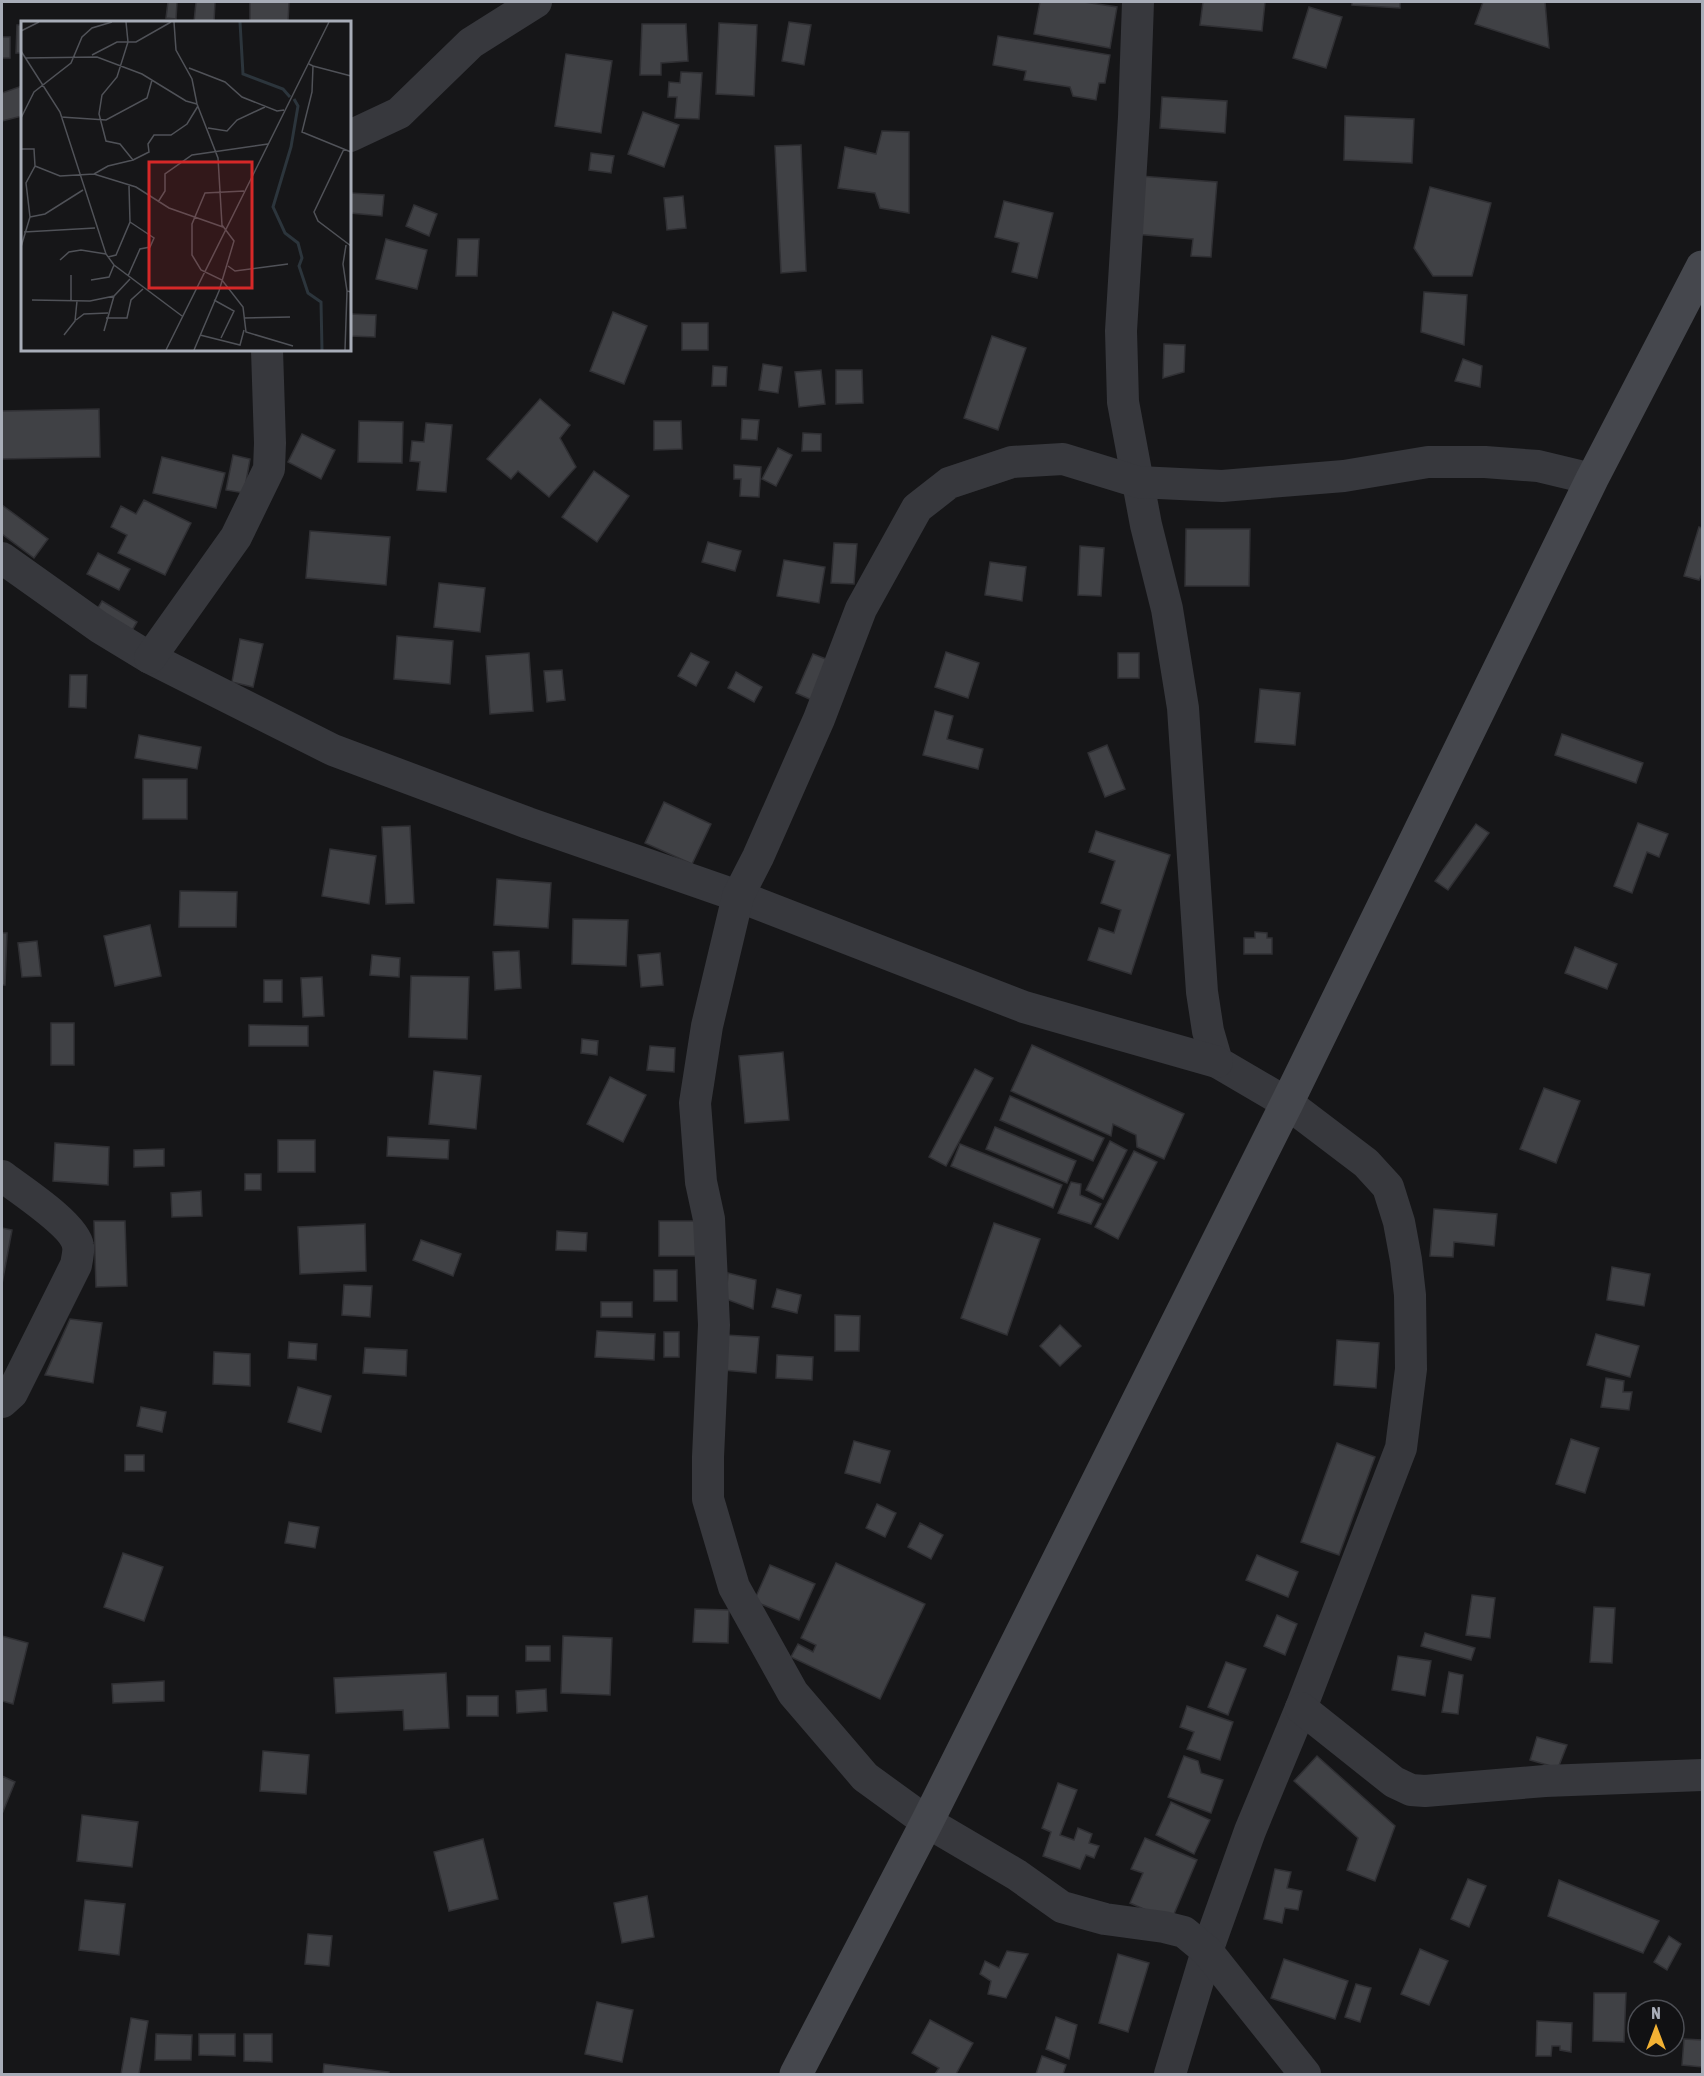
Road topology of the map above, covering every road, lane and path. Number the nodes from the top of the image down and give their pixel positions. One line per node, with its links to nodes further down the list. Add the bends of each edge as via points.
1 (536, 2): 3 (street, via 471,43 399,113)
2 (1138, 2): 7 (street, via 1121,331 1123,402)
3 (351, 136)
4 (1702, 267): 6 (main road)
5 (267, 351): 9 (street, via 269,469 236,537)
6 (1592, 479): 7 (street, via 1538,466 1428,462 1285,482 1222,486); 12 (main road)
7 (1138, 482): 10 (street, via 1063,459 1012,462 949,483 917,508 861,609 819,719); 11 (street, via 1167,609 1183,708 1202,992)
8 (2, 558): 9 (street)
9 (150, 658): 10 (street, via 333,750)
10 (738, 896): 11 (street, via 1024,1007); 17 (street, via 707,1026 695,1103 701,1182 710,1219 714,1324 708,1499 734,1587 793,1693 865,1777)
11 (1217, 1062): 12 (street)
12 (1287, 1103): 15 (street, via 1366,1163 1388,1187 1399,1222 1410,1296 1411,1369 1401,1448); 17 (main road)
13 (2, 1176): 14 (street, via 65,1225 79,1247 76,1265 12,1394)
14 (2, 1402)
15 (1301, 1708): 16 (street, via 1394,1782 1411,1790); 18 (street, via 1250,1831)
16 (1702, 1775)
17 (927, 1822): 18 (street, via 1017,1875 1062,1907 1105,1919 1184,1932); 19 (main road)
18 (1207, 1951): 20 (street); 21 (street)
19 (796, 2074)
20 (1170, 2074)
21 (1305, 2074)

